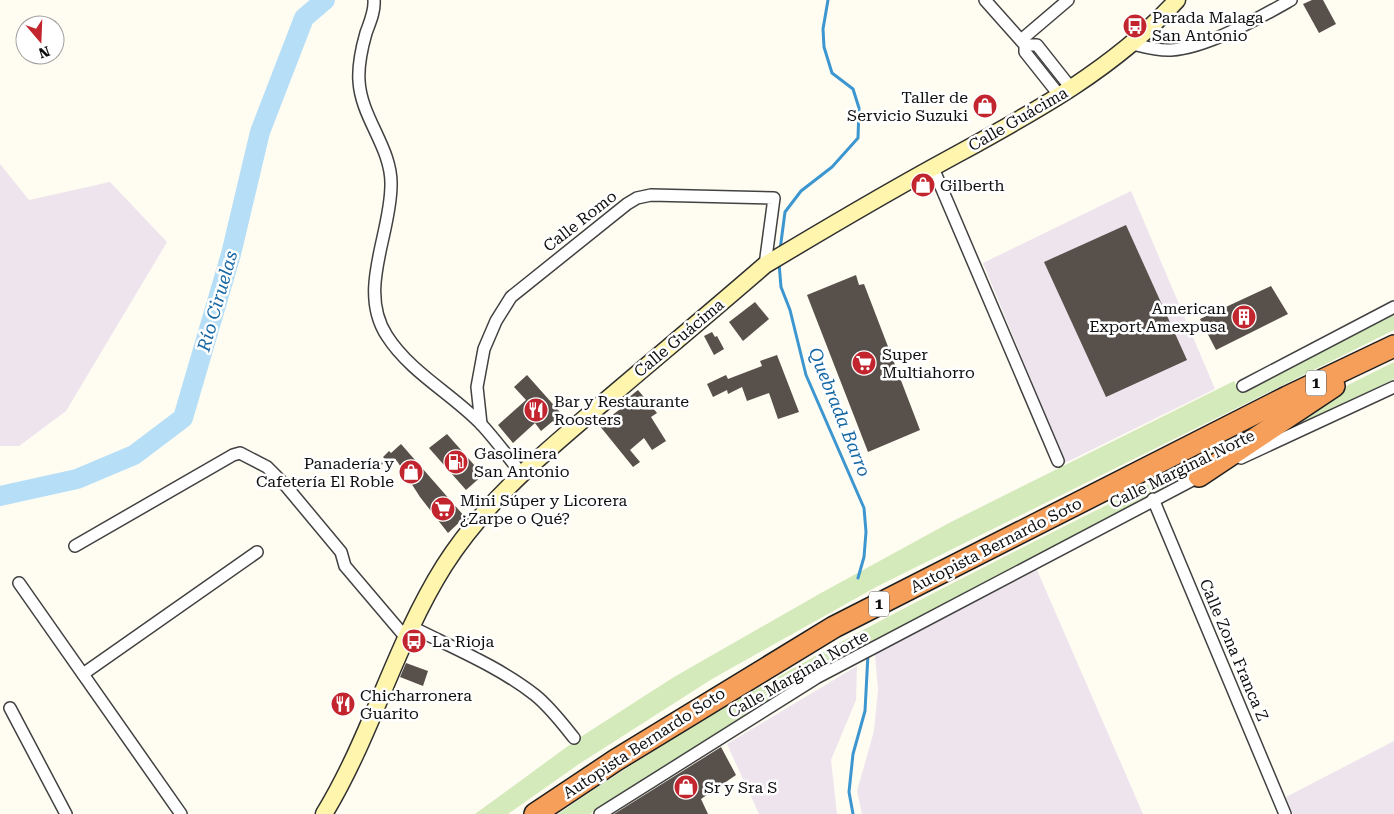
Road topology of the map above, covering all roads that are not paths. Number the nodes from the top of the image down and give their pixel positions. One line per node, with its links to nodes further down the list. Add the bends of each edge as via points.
1 (374, 0): 15 (street, via 359,82 389,164 392,184 374,287 375,310 387,336 404,356)
2 (985, 0): 6 (street)
3 (1068, 0): 6 (street)
4 (1177, 0): 7 (main road, Calle Guácima)
5 (1291, 0): 7 (street, via 1249,22 1183,48 1169,50)
6 (1023, 42): 8 (street, via 1025,52)
7 (1133, 44): 8 (main road, Calle Guácima)
8 (1066, 92): 9 (main road, Calle Guácima)
9 (933, 168): 10 (main road, Calle Guácima); 16 (street)
10 (769, 263): 15 (street, Calle Romo, via 774,198 650,195 637,198 511,297 484,349 477,387); 17 (main road, Calle Guácima)
11 (1394, 307): 13 (street)
12 (1394, 346): 18 (highway); 30 (highway, Autopista Bernardo Soto / 1, via 834,627 616,760)
13 (1243, 386)
14 (1394, 387): 18 (street, Calle Marginal Norte)
15 (481, 424): 17 (street)
16 (1058, 461)
17 (522, 474): 23 (main road, Calle Guácima, via 494,500 457,547)
18 (1199, 476): 19 (street, Calle Marginal Norte)
19 (1153, 500): 31 (street, Calle Marginal Norte, via 816,678); 32 (street, Calle Zona Franca Z)
20 (75, 546): 23 (street, via 233,454 240,453 267,467 286,486 341,552 345,566 382,618)
21 (257, 552): 24 (street)
22 (19, 583): 24 (street)
23 (407, 638): 26 (street, via 496,669 535,695 554,712); 29 (main road, Calle Guácima, via 361,745)
24 (83, 674): 28 (street)
25 (10, 708): 27 (street)
26 (574, 738)
27 (66, 814)
28 (181, 814)
29 (324, 814)
30 (535, 814)
31 (600, 814)
32 (1285, 814)

